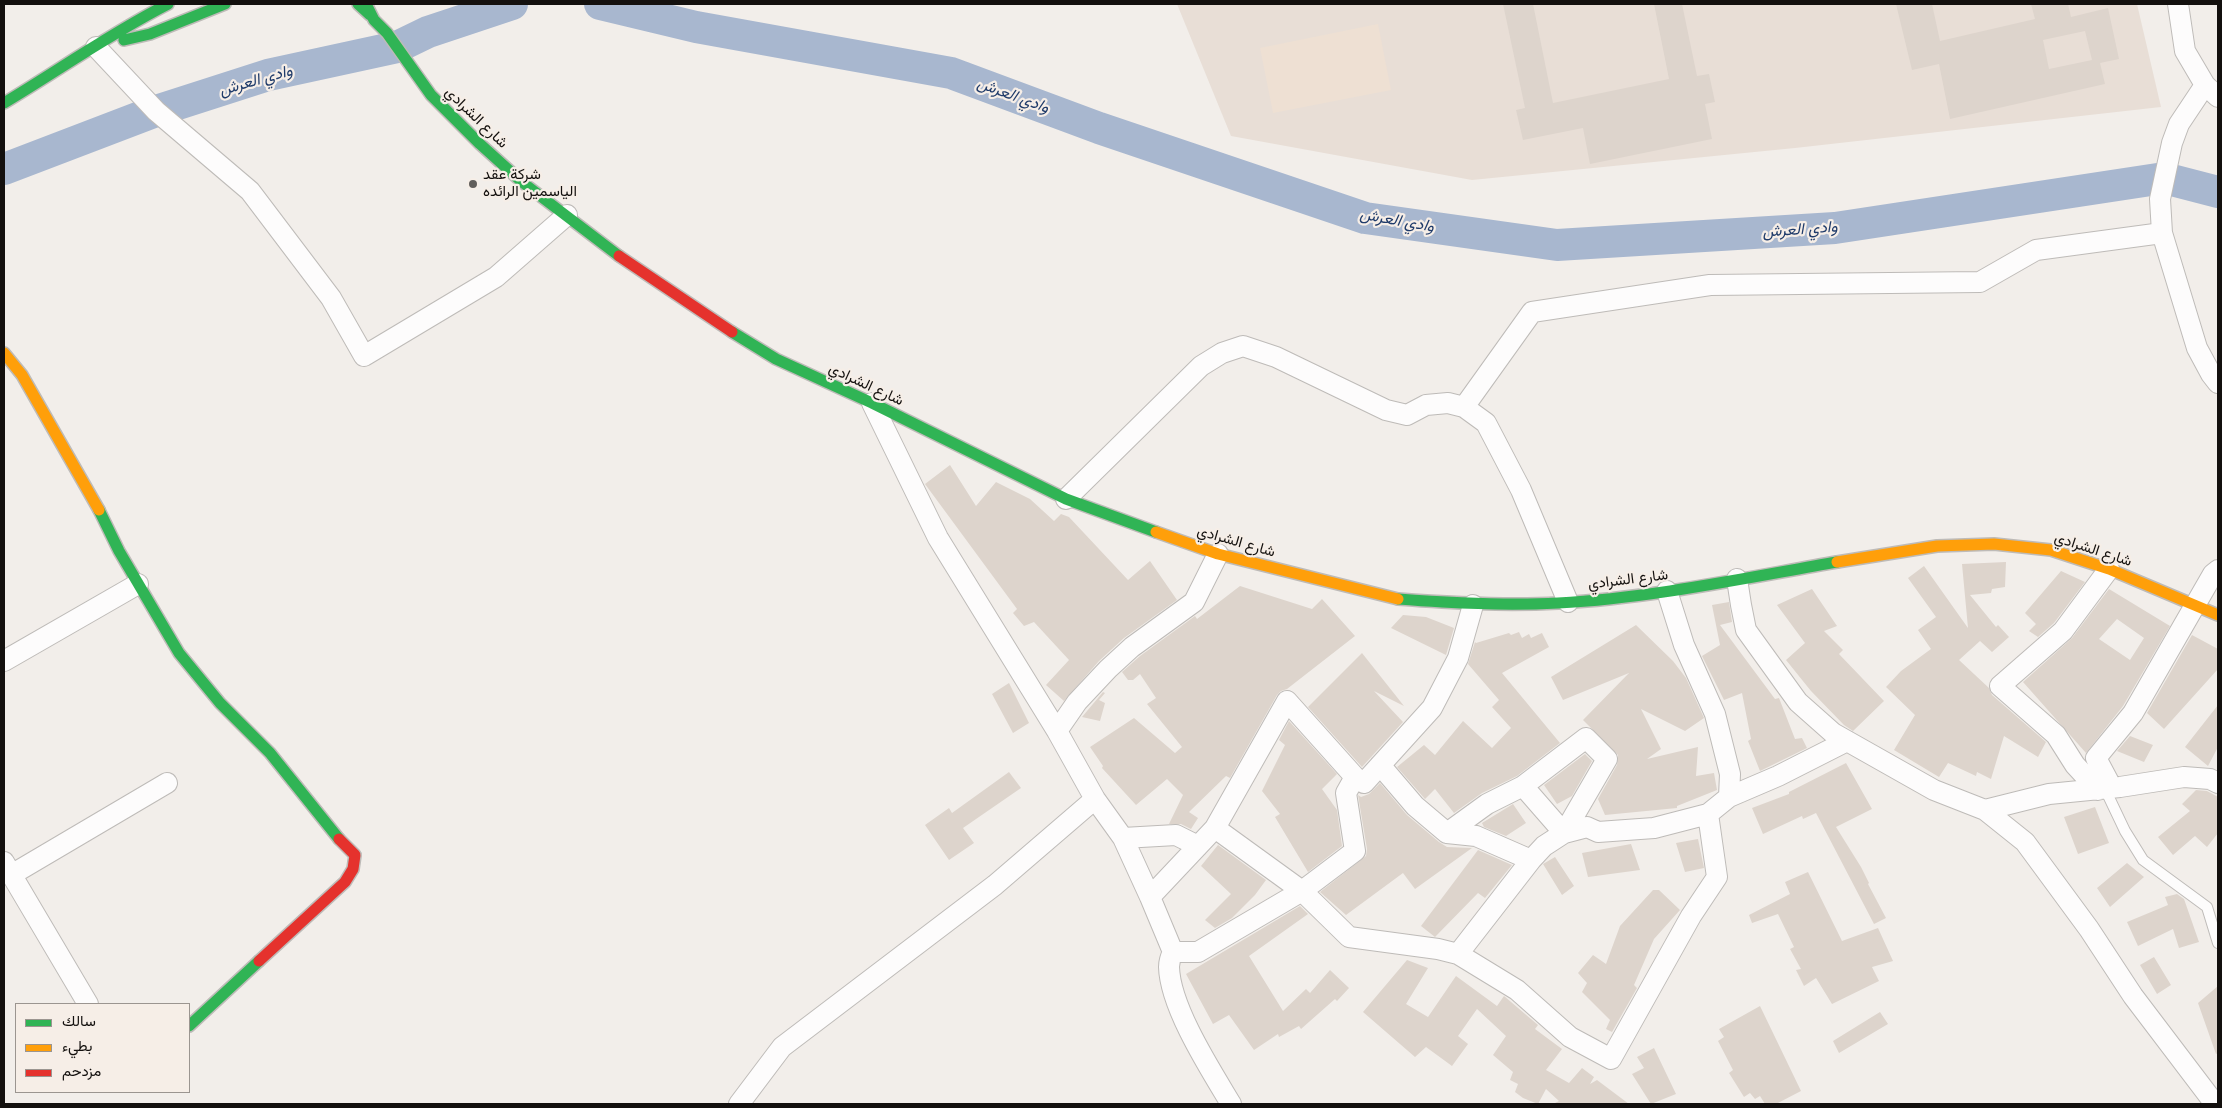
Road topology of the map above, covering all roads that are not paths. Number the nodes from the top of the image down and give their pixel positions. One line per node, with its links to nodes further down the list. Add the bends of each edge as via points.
1 (168, 4): 9 (street, via 127,25)
2 (224, 4): 9 (street, via 150,34)
3 (358, 4): 7 (street)
4 (366, 4): 7 (street, شارع الشرادي)
5 (2178, 4): 10 (street, via 2185,51)
6 (384, 11): 8 (street, شارع الشرادي)
7 (370, 15): 8 (street, شارع الشرادي)
8 (387, 33): 12 (street, شارع الشرادي, via 438,102 522,182)
9 (96, 48): 11 (street); 12 (street, via 156,111 250,191 331,298 364,356 496,277)
10 (2212, 91): 13 (street, via 2179,124 2172,143 2160,199)
11 (4, 103)
12 (567, 215): 16 (street, شارع الشرادي, via 630,265 719,324 776,359)
13 (2162, 234): 15 (street, via 2197,348); 17 (street, via 2036,250 1980,282 1710,285 1532,312)
14 (4, 353): 23 (street, via 22,375 88,488)
15 (2218, 383)
16 (872, 403): 18 (street, شارع الشرادي); 30 (street, via 938,538)
17 (1464, 407): 18 (street, via 1448,403 1426,406 1407,415 1386,410 1276,357 1243,346 1222,353 1201,366); 25 (street, via 1486,423 1521,490)
18 (1066, 499): 19 (street, شارع الشرادي)
19 (1218, 554): 26 (street, شارع الشرادي, via 1391,598); 30 (street, via 1194,602 1108,669 1077,702)
20 (2109, 569): 22 (street, شارع الشرادي, via 2051,550 1985,544 1937,546); 27 (street, شارع الشرادي); 37 (street, via 2063,631 2000,686 2056,735 2075,765)
21 (2218, 570): 27 (street)
22 (1738, 579): 24 (street, شارع الشرادي); 31 (street, via 1746,630 1798,702)
23 (138, 584): 29 (street); 55 (street, via 192,671 270,753 332,833 355,855 353,869 345,882)
24 (1667, 591): 25 (street, شارع الشرادي); 38 (street, via 1684,645 1715,714 1730,774)
25 (1568, 602): 26 (street, شارع الشرادي)
26 (1473, 605): 32 (street, via 1458,658 1432,708)
27 (2197, 605): 28 (street, شارع الشرادي); 37 (street, via 2133,713 2096,758)
28 (2218, 615)
29 (4, 661)
30 (1057, 732): 39 (street)
31 (1847, 741): 38 (street); 40 (street, via 1934,790)
32 (1380, 765): 33 (street, via 1364,783); 43 (street, via 1414,806)
33 (1355, 776): 42 (street, via 1287,701); 49 (street, via 1346,793 1356,851)
34 (167, 783): 48 (street)
35 (2218, 783): 37 (street, via 2210,779 2184,777)
36 (1523, 786): 43 (street, via 1487,804); 44 (street); 44 (street, via 1586,738 1607,759)
37 (2105, 789): 40 (street, via 2049,794); 51 (lane, via 2143,860 2207,907)
38 (1729, 797): 41 (street)
39 (1095, 799): 45 (street); 56 (street, via 995,885 782,1047)
40 (1985, 810): 58 (street, via 2025,842 2133,996)
41 (1708, 814): 44 (street, via 1654,828 1598,832 1587,827); 53 (street, via 1717,876 1611,1059 1570,1038 1517,990)
42 (1215, 828): 46 (street); 49 (street)
43 (1447, 833): 47 (street, via 1476,836)
44 (1564, 833): 47 (street, via 1544,846)
45 (1123, 838): 46 (street, via 1176,835); 50 (street)
46 (1198, 846): 50 (street)
47 (1531, 860): 53 (street)
48 (8, 868): 54 (street)
49 (1302, 892): 52 (street, via 1198,952); 53 (street, via 1349,937)
50 (1150, 896): 52 (street)
51 (2218, 943)
52 (1173, 952): 57 (street, via 1168,965 1174,998 1208,1067)
53 (1458, 954)
54 (87, 1003)
55 (190, 1025)
56 (739, 1104)
57 (1231, 1104)
58 (2215, 1104)

